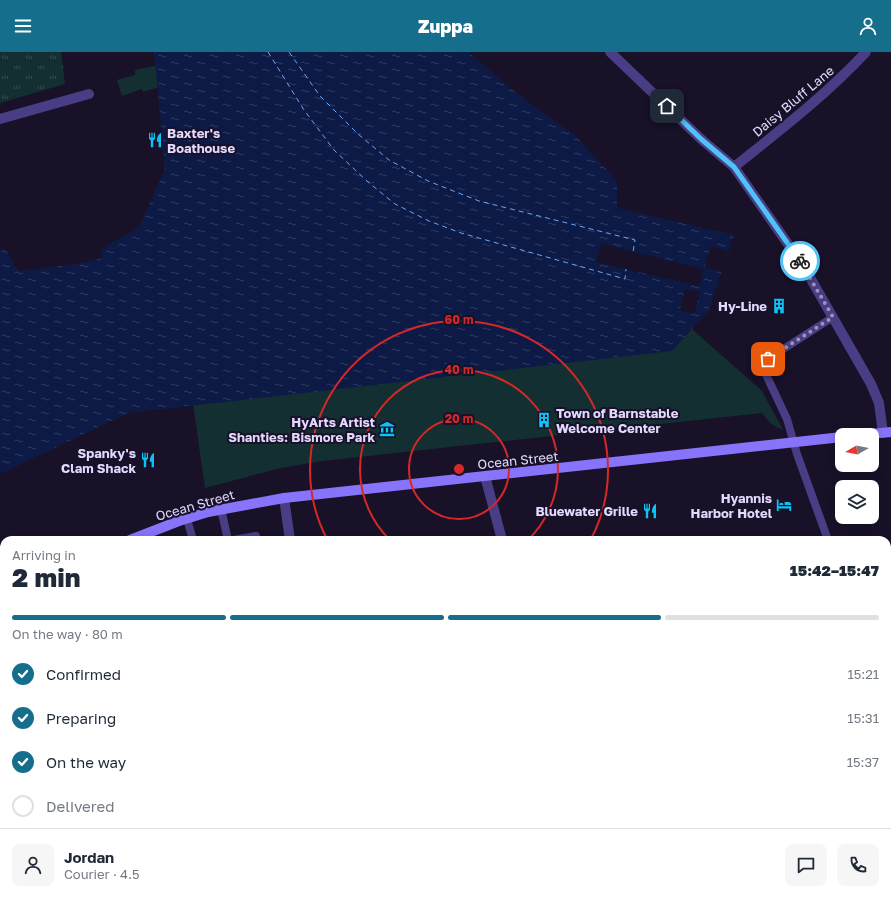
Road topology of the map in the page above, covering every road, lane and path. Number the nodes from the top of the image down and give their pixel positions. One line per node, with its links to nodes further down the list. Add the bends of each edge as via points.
1 (610, 52): 5 (street)
2 (866, 52): 5 (street, Daisy Bluff Lane, via 817,100)
3 (89, 94): 4 (street)
4 (0, 119)
5 (734, 167): 6 (street, via 804,266)
6 (833, 317): 7 (street, via 876,394); 9 (lane, via 760,362 787,419)
7 (887, 432)
8 (835, 438): 9 (main road, Ocean Street)
9 (793, 442): 10 (main road, Ocean Street); 19 (lane)
10 (485, 476): 11 (main road, Ocean Street); 18 (street)
11 (284, 498): 12 (main road, Ocean Street); 17 (street)
12 (221, 509): 13 (main road, Ocean Street); 16 (lane)
13 (187, 519): 14 (main road, Ocean Street); 15 (lane)
14 (141, 536)
15 (192, 536)
16 (227, 536)
17 (289, 536)
18 (501, 536)
19 (827, 536)

